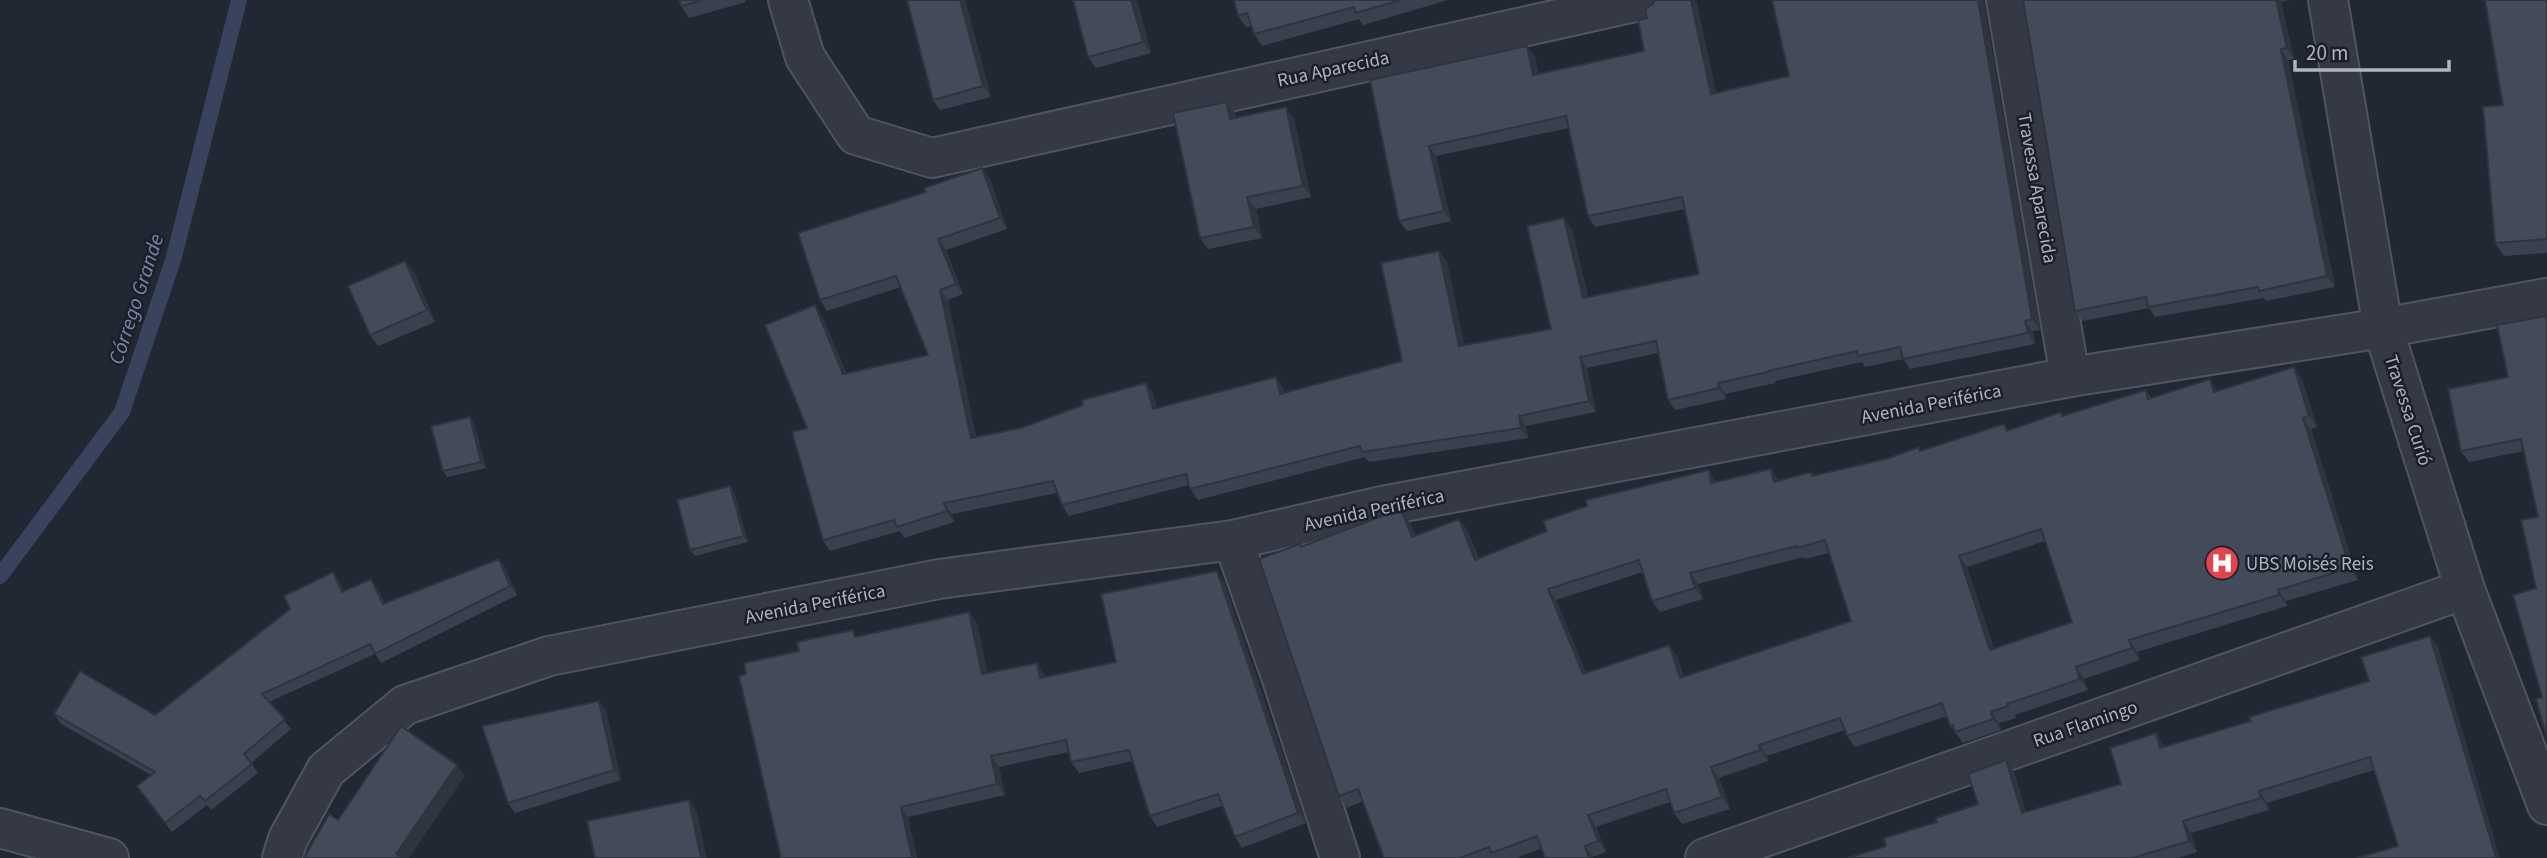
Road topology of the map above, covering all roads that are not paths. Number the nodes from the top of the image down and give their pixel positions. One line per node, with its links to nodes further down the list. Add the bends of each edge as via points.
1 (788, 0): 2 (street, Rua Aparecida, via 805,57 856,135 932,158)
2 (1644, 0)
3 (2006, 0): 7 (street, Travessa Aparecida)
4 (2328, 0): 6 (street, Travessa Curió)
5 (2547, 298): 6 (street, Avenida Periférica)
6 (2383, 328): 7 (street, Avenida Periférica); 9 (street, Travessa Curió)
7 (2070, 377): 8 (street, Avenida Periférica, via 1382,506)
8 (1233, 540): 13 (street, Avenida Periférica, via 939,579 536,661 405,705 326,769); 14 (street)
9 (2465, 589): 10 (street, Travessa Curió); 15 (street, Rua Flamingo)
10 (2547, 805)
11 (0, 828): 12 (street)
12 (109, 858)
13 (282, 858)
14 (1340, 858)
15 (1705, 858)

